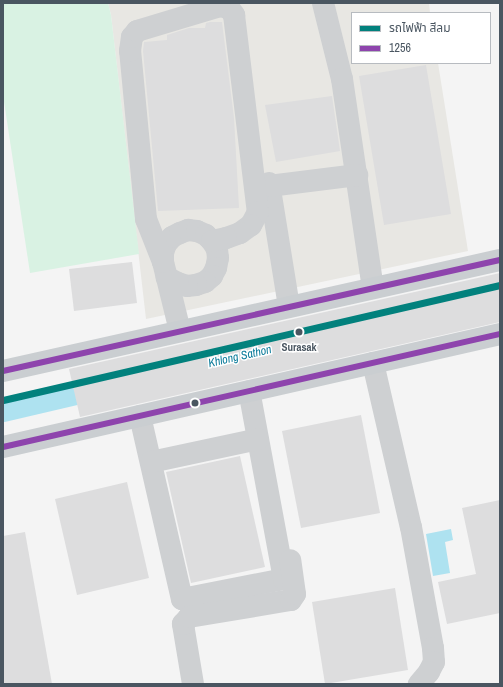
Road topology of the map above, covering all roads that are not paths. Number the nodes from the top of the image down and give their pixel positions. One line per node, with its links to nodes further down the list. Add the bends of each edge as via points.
1 (242, 3): 4 (lane, via 243,24)
2 (323, 3): 3 (lane, via 342,79)
3 (357, 175): 4 (lane); 8 (lane)
4 (270, 186): 9 (lane)
5 (212, 241): 7 (lane, via 197,231 180,232 166,244 163,253); 7 (lane, via 217,249 218,258 214,272 205,282 187,286 178,283); 7 (lane, via 240,233 251,225 258,212 234,15 229,8 220,6 137,31 132,37 130,51 146,219)
6 (500, 260): 8 (main road)
7 (164, 269): 10 (lane)
8 (373, 288): 9 (main road)
9 (289, 306): 10 (main road)
10 (180, 331): 13 (main road)
11 (500, 334): 12 (main road)
12 (373, 363): 14 (main road); 20 (lane, via 411,527 433,648 434,662 427,676)
13 (3, 371)
14 (253, 390): 15 (main road); 16 (lane); 19 (lane, via 295,594 290,600 189,617 183,624)
15 (140, 416): 17 (main road); 18 (lane)
16 (258, 439): 18 (lane); 18 (lane, via 284,579 182,599)
17 (3, 447)
18 (151, 462)
19 (193, 684)
20 (419, 684)

